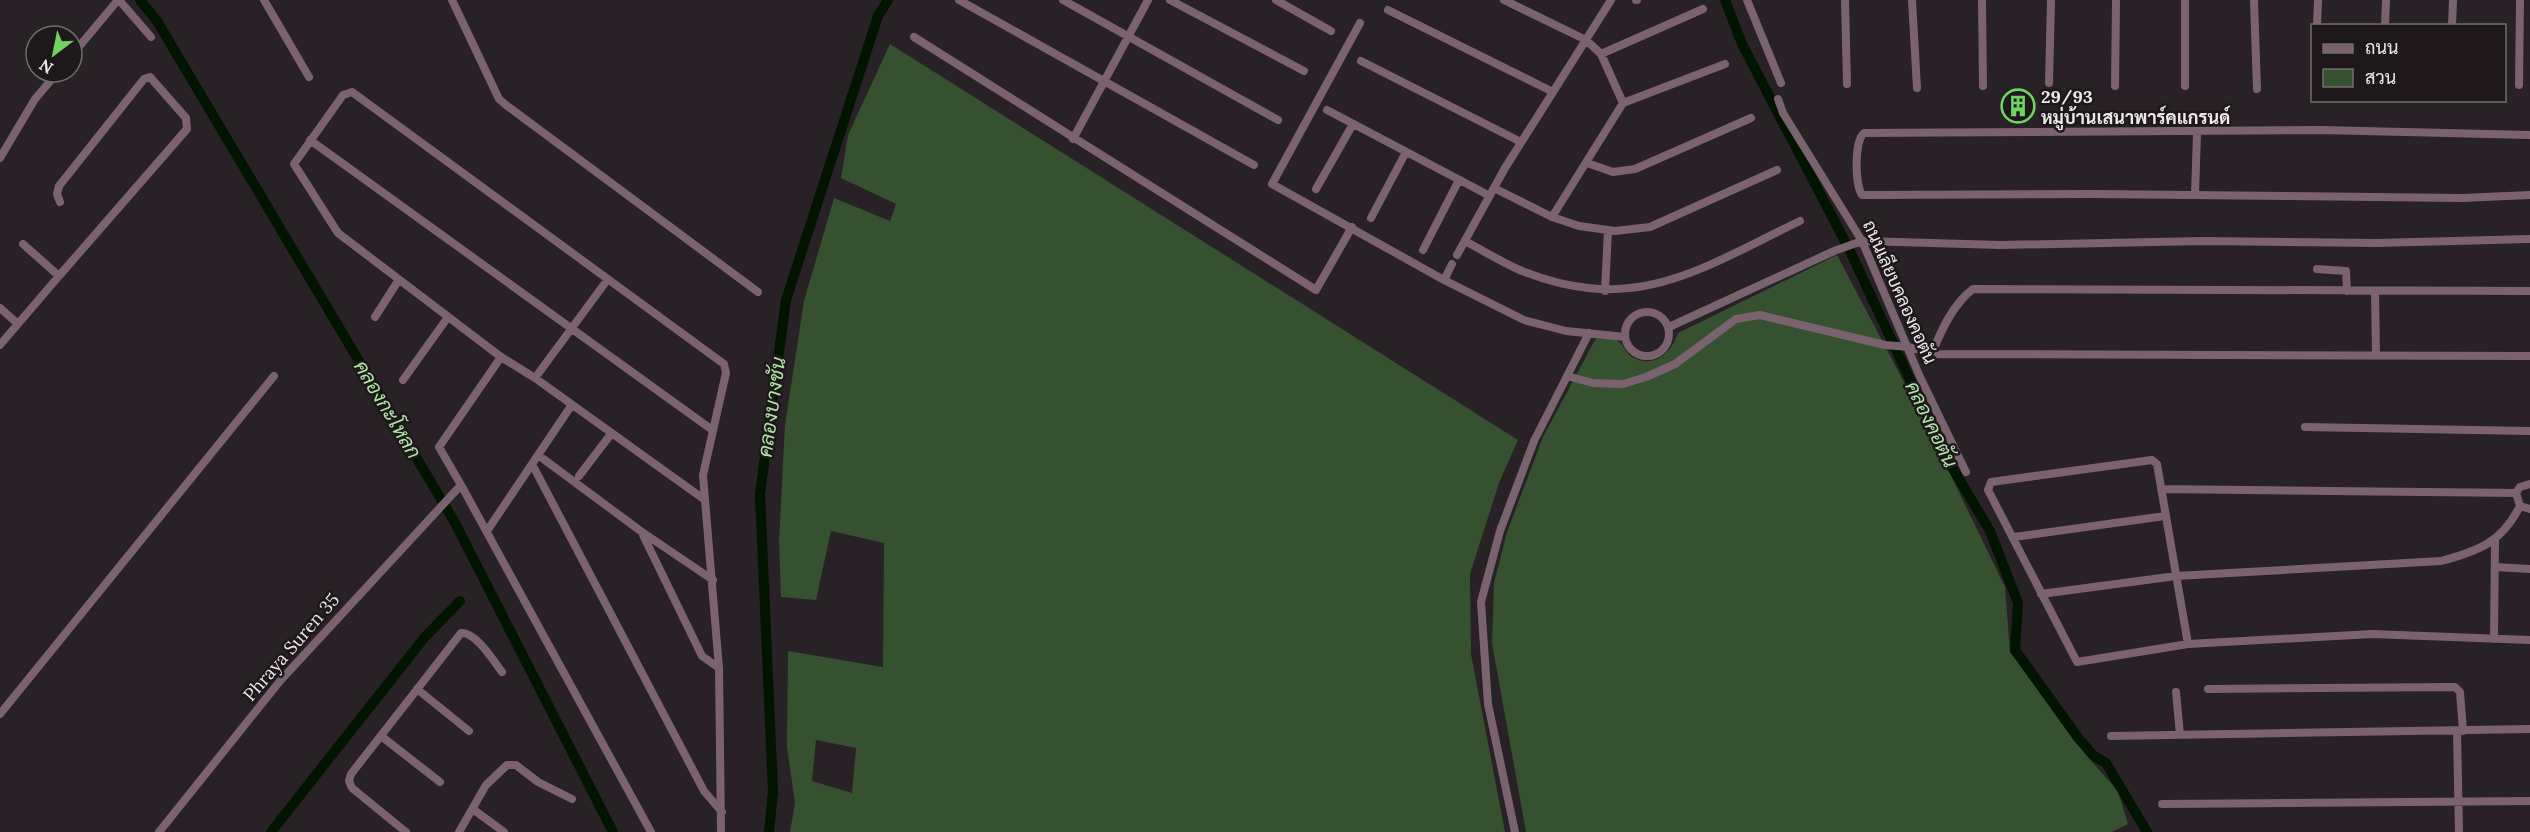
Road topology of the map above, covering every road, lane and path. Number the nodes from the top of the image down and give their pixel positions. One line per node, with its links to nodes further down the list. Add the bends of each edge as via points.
1 (118, 0): 30 (street); 34 (street)
2 (264, 0): 39 (street)
3 (452, 0): 95 (street, via 499,99)
4 (959, 0): 40 (street)
5 (1063, 0): 31 (street)
6 (1148, 0): 31 (street)
7 (1170, 0): 38 (street)
8 (1276, 0): 29 (street)
9 (1504, 0): 33 (street)
10 (1611, 0): 33 (street)
11 (1747, 0): 41 (street)
12 (1845, 0): 44 (street)
13 (1912, 0): 49 (street)
14 (1982, 0): 46 (street)
15 (2051, 0): 42 (street)
16 (2116, 0): 47 (street)
17 (2185, 0): 48 (street)
18 (2254, 0): 50 (street)
19 (2318, 0): 26 (street)
20 (2386, 0): 27 (street)
21 (2453, 0): 28 (street)
22 (2520, 0): 45 (street)
23 (1703, 9): 35 (street)
24 (1388, 10): 51 (street)
25 (1360, 24): 77 (street, via 1272,184)
26 (2317, 24)
27 (2385, 24)
28 (2452, 24)
29 (1331, 31)
30 (151, 37)
31 (1129, 37): 40 (street); 56 (street)
32 (914, 38): 60 (street)
33 (1586, 40): 35 (street); 51 (street)
34 (84, 41)
35 (1600, 54): 53 (street)
36 (1361, 61): 62 (street)
37 (1725, 64): 53 (street)
38 (1304, 71)
39 (309, 77)
40 (1105, 81): 60 (street); 66 (street)
41 (1781, 83)
42 (2049, 83)
43 (48, 84): 64 (street)
44 (1847, 84)
45 (2518, 85)
46 (1983, 86)
47 (2115, 86)
48 (2186, 86)
49 (1917, 88)
50 (2257, 89)
51 (1553, 92): 62 (street)
52 (1778, 99): 81 (street, ถนนเลียบคลองคอตัน)
53 (1623, 103): 65 (street)
54 (1327, 110): 57 (street)
55 (1751, 118): 65 (street, via 1635,169 1613,172)
56 (1278, 120)
57 (1353, 124): 63 (street); 69 (street)
58 (2198, 133): 59 (street, via 2321,130); 71 (street); 71 (street, via 1864,133 1858,141 1862,195)
59 (2530, 135)
60 (1073, 139): 77 (street, via 1316,290)
61 (310, 140): 88 (street, via 343,95 352,92); 90 (street, via 294,164 324,214 338,233); 101 (street)
62 (1521, 142): 70 (street)
63 (1406, 152): 68 (street); 75 (street)
64 (0, 158)
65 (1587, 163): 74 (street)
66 (1254, 165)
67 (1777, 170): 78 (street, via 1650,227)
68 (1459, 180): 70 (street); 83 (street)
69 (1316, 189)
70 (1492, 192): 74 (street); 80 (street)
71 (2195, 195): 72 (street)
72 (2530, 195)
73 (60, 202): 87 (street, via 59,186 144,79 150,77 186,118 187,129)
74 (1552, 217): 78 (street)
75 (1371, 219)
76 (1800, 221): 91 (street, via 1683,277 1636,290)
77 (1352, 227): 89 (street)
78 (1608, 230): 91 (street)
79 (2530, 239): 81 (street, via 2376,243)
80 (1465, 241): 84 (street); 91 (street, via 1523,271)
81 (1859, 243): 100 (street); 105 (street, ถนนเลียบคลองคอตัน)
82 (23, 244): 87 (street)
83 (1423, 249)
84 (1457, 255)
85 (1452, 264): 89 (street)
86 (2317, 269): 92 (street, via 2346,271)
87 (59, 276): 99 (street)
88 (608, 279): 101 (street); 116 (street, via 724,364 726,373)
89 (1444, 280): 102 (street, via 1524,320)
90 (399, 281): 97 (street); 98 (street)
91 (1605, 291)
92 (2347, 291): 93 (street); 106 (street, via 1973,289 1959,302 1940,332)
93 (2375, 291): 94 (street); 107 (street)
94 (2530, 291)
95 (758, 292)
96 (0, 308): 99 (street)
97 (375, 317)
98 (448, 317): 109 (street); 113 (street)
99 (18, 324): 104 (street)
100 (1669, 327): 103 (street, via 1664,319 1647,312 1630,320); 103 (street, via 1666,345 1653,356 1630,348)
101 (572, 329): 112 (street); 116 (street)
102 (1588, 333): 103 (street); 111 (street)
103 (1625, 337)
104 (0, 345)
105 (1905, 347): 106 (street); 111 (street, via 1760,315 1736,319 1676,364 1646,377 1613,384); 121 (street, ถนนเลียบคลองคอตัน)
106 (1932, 354): 107 (street)
107 (2376, 356): 108 (street)
108 (2530, 356)
109 (501, 357): 112 (street); 124 (street, via 440,447)
110 (274, 376): 148 (street)
111 (1567, 376): 168 (street, via 1534,441 1500,531 1481,602 1488,704)
112 (535, 378): 114 (street)
113 (403, 380)
114 (572, 406): 118 (street); 119 (street)
115 (2305, 427): 117 (street)
116 (711, 429): 127 (street, via 703,475)
117 (2530, 431)
118 (611, 434): 122 (street); 127 (street)
119 (538, 455): 120 (street); 132 (street)
120 (532, 464): 131 (street); 161 (street, via 704,791)
121 (1966, 472)
122 (579, 476)
123 (2530, 484): 126 (street)
124 (458, 488): 131 (street); 162 (street, Phraya Suren 35, via 280,681)
125 (2161, 489): 126 (street); 130 (street); 133 (street, via 2157,464 2147,459 1991,482 1988,490)
126 (2516, 493): 128 (street)
127 (705, 500): 138 (street)
128 (2520, 506): 129 (street); 134 (street, via 2512,524)
129 (2530, 509)
130 (2165, 516): 133 (street); 137 (street)
131 (487, 531): 166 (street)
132 (642, 532): 138 (street); 143 (street, via 702,656)
133 (2014, 537): 139 (street)
134 (2495, 540): 135 (street); 137 (street, via 2469,554 2441,561)
135 (2495, 567): 136 (street); 140 (street)
136 (2530, 568)
137 (2176, 576): 139 (street); 142 (street)
138 (713, 580): 143 (street)
139 (2042, 594): 142 (street, via 2077,662)
140 (2494, 639): 141 (street); 142 (street, via 2372,634)
141 (2530, 640)
142 (2188, 644)
143 (719, 668): 161 (street)
144 (502, 672): 145 (street, via 474,638 463,632)
145 (417, 689): 150 (street); 153 (street)
146 (2208, 689): 151 (street, via 2455,687 2460,692)
147 (2176, 692): 152 (street)
148 (0, 714)
149 (2530, 729): 151 (street)
150 (470, 731)
151 (2460, 731): 152 (street); 157 (street)
152 (2180, 735): 154 (street)
153 (381, 736): 155 (street); 163 (street, via 351,774 350,785)
154 (2111, 736)
155 (440, 782)
156 (572, 799): 160 (street, via 509,764 490,778)
157 (2458, 801): 158 (street); 159 (street); 169 (street)
158 (2530, 801)
159 (2162, 804)
160 (474, 810): 164 (street); 165 (street)
161 (722, 812): 167 (street)
162 (159, 832)
163 (406, 832)
164 (459, 832)
165 (504, 832)
166 (651, 832)
167 (721, 832)
168 (1515, 832)
169 (2459, 832)

